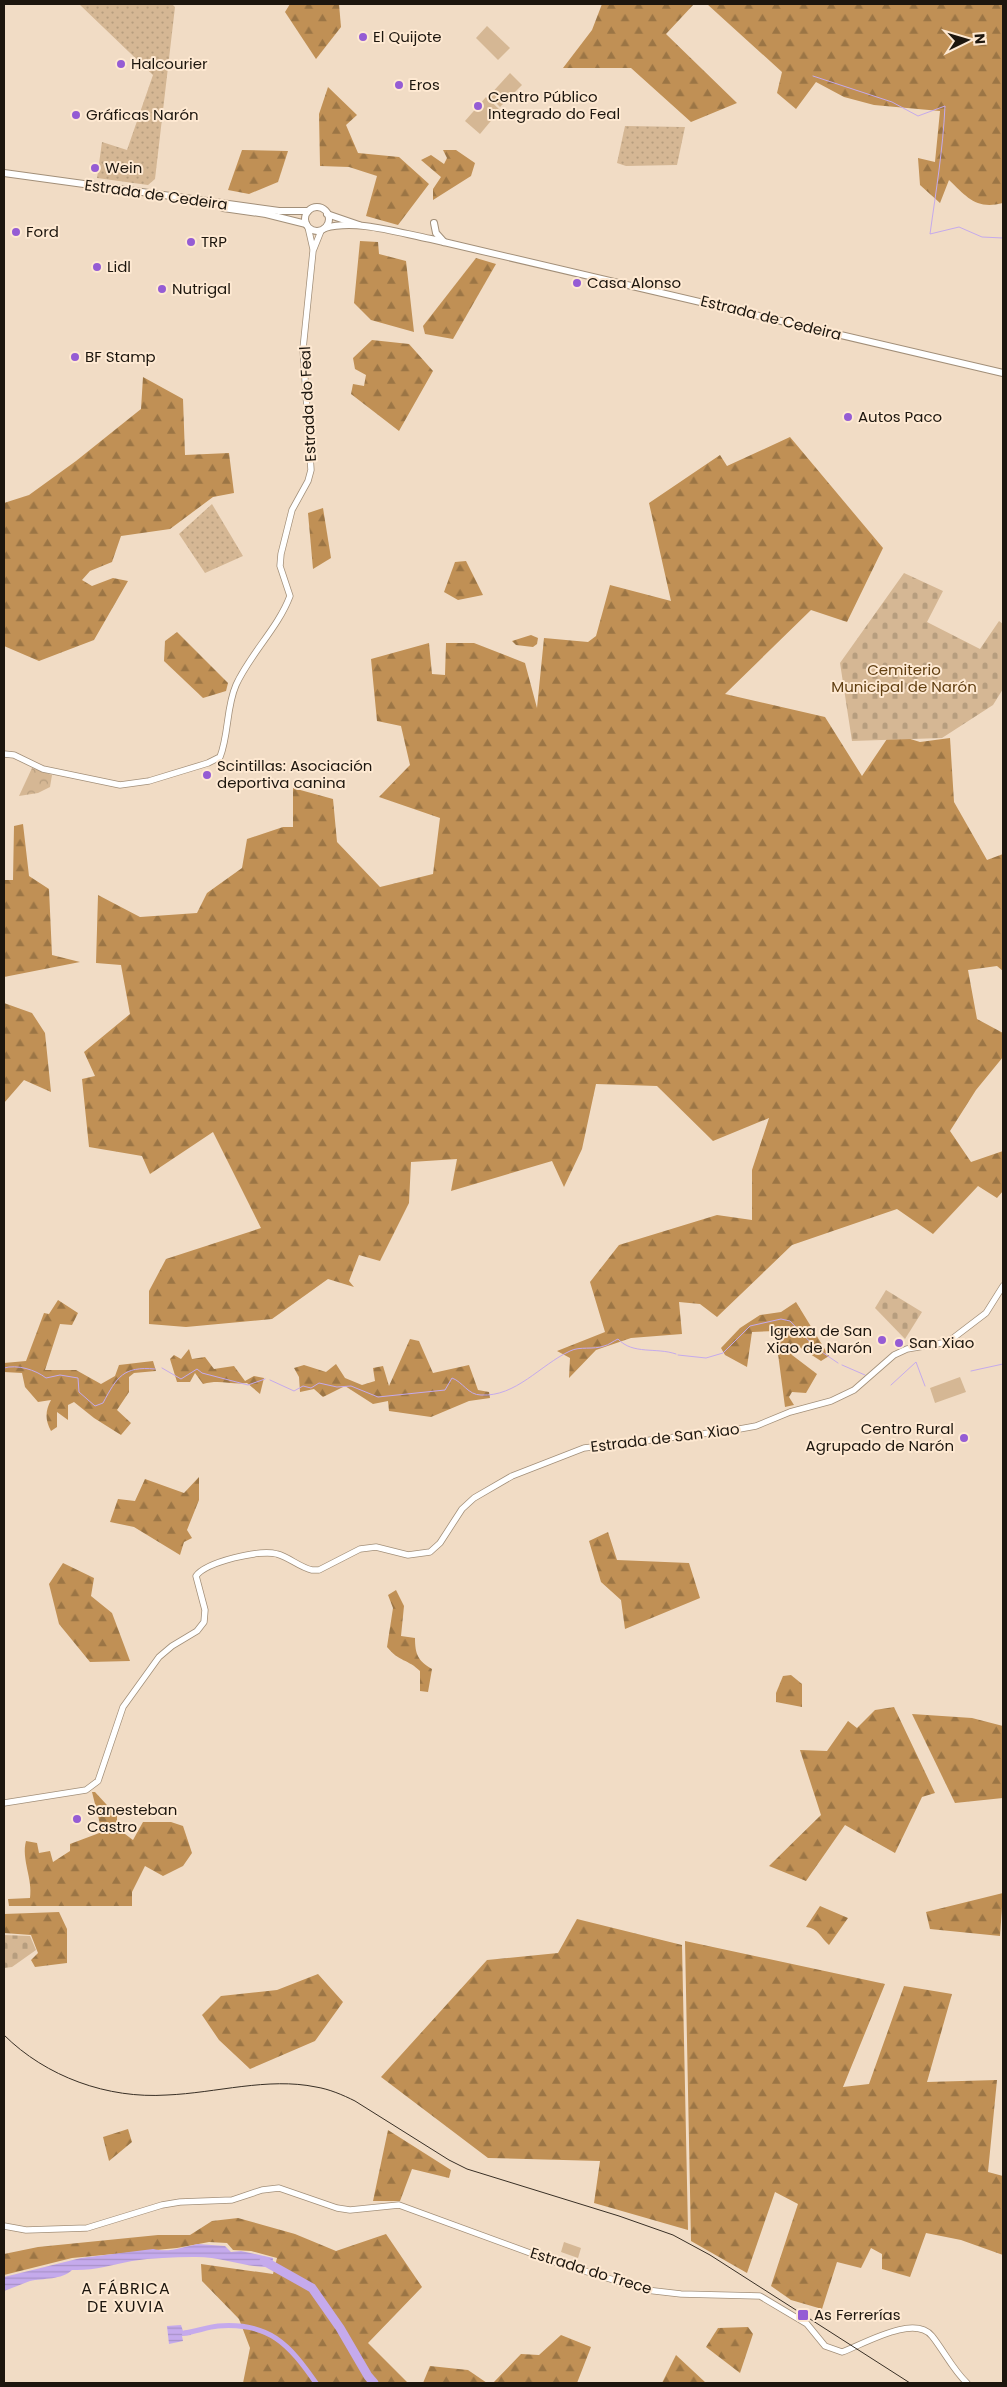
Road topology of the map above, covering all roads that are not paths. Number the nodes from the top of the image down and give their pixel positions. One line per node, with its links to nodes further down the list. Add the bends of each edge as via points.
1 (4, 175): 2 (main road, Estrada de Cedeira, via 279,211); 5 (main road, Estrada de Cedeira, via 266,214)
2 (308, 211): 3 (main road, via 318,208); 5 (main road, via 305,218)
3 (327, 214): 6 (main road, Estrada de Cedeira); 7 (main road, via 328,222)
4 (434, 223): 8 (main road, via 430,231); 9 (main road); 10 (main road, via 436,232)
5 (307, 226): 7 (main road, via 313,231); 11 (street, Estrada do Feal)
6 (362, 226): 7 (main road, Estrada de Cedeira); 8 (main road, Estrada de Cedeira)
7 (323, 229): 11 (street, Estrada do Feal)
8 (418, 237): 9 (main road, Estrada de Cedeira)
9 (431, 239): 10 (main road, Estrada de Cedeira)
10 (445, 242): 12 (main road, Estrada de Cedeira)
11 (313, 251): 13 (street, Estrada do Feal, via 303,349 311,470 292,510 281,554 280,566 290,596 235,687 220,757 208,764 149,781 120,784 42,769 14,755)
12 (1003, 373)
13 (4, 754)
14 (1003, 1286): 15 (street, Estrada de San Xiao, via 986,1313 948,1342 907,1349 894,1355 854,1390 831,1402 790,1412 756,1426 584,1448 512,1476 474,1498 462,1509 440,1543 430,1552 408,1555 376,1547 360,1549 319,1570 312,1570 268,1552 206,1568 196,1576 205,1610 204,1622 197,1631 159,1657 123,1707 98,1781 86,1790)
15 (4, 1803)
16 (4, 2226): 17 (street, Estrada do Trece, via 26,2230 87,2228 162,2205 232,2200 270,2188 288,2189 350,2210 399,2205 552,2261 646,2290 760,2296 807,2324 825,2346 842,2352 904,2327 917,2328 930,2334)
17 (967, 2383)

